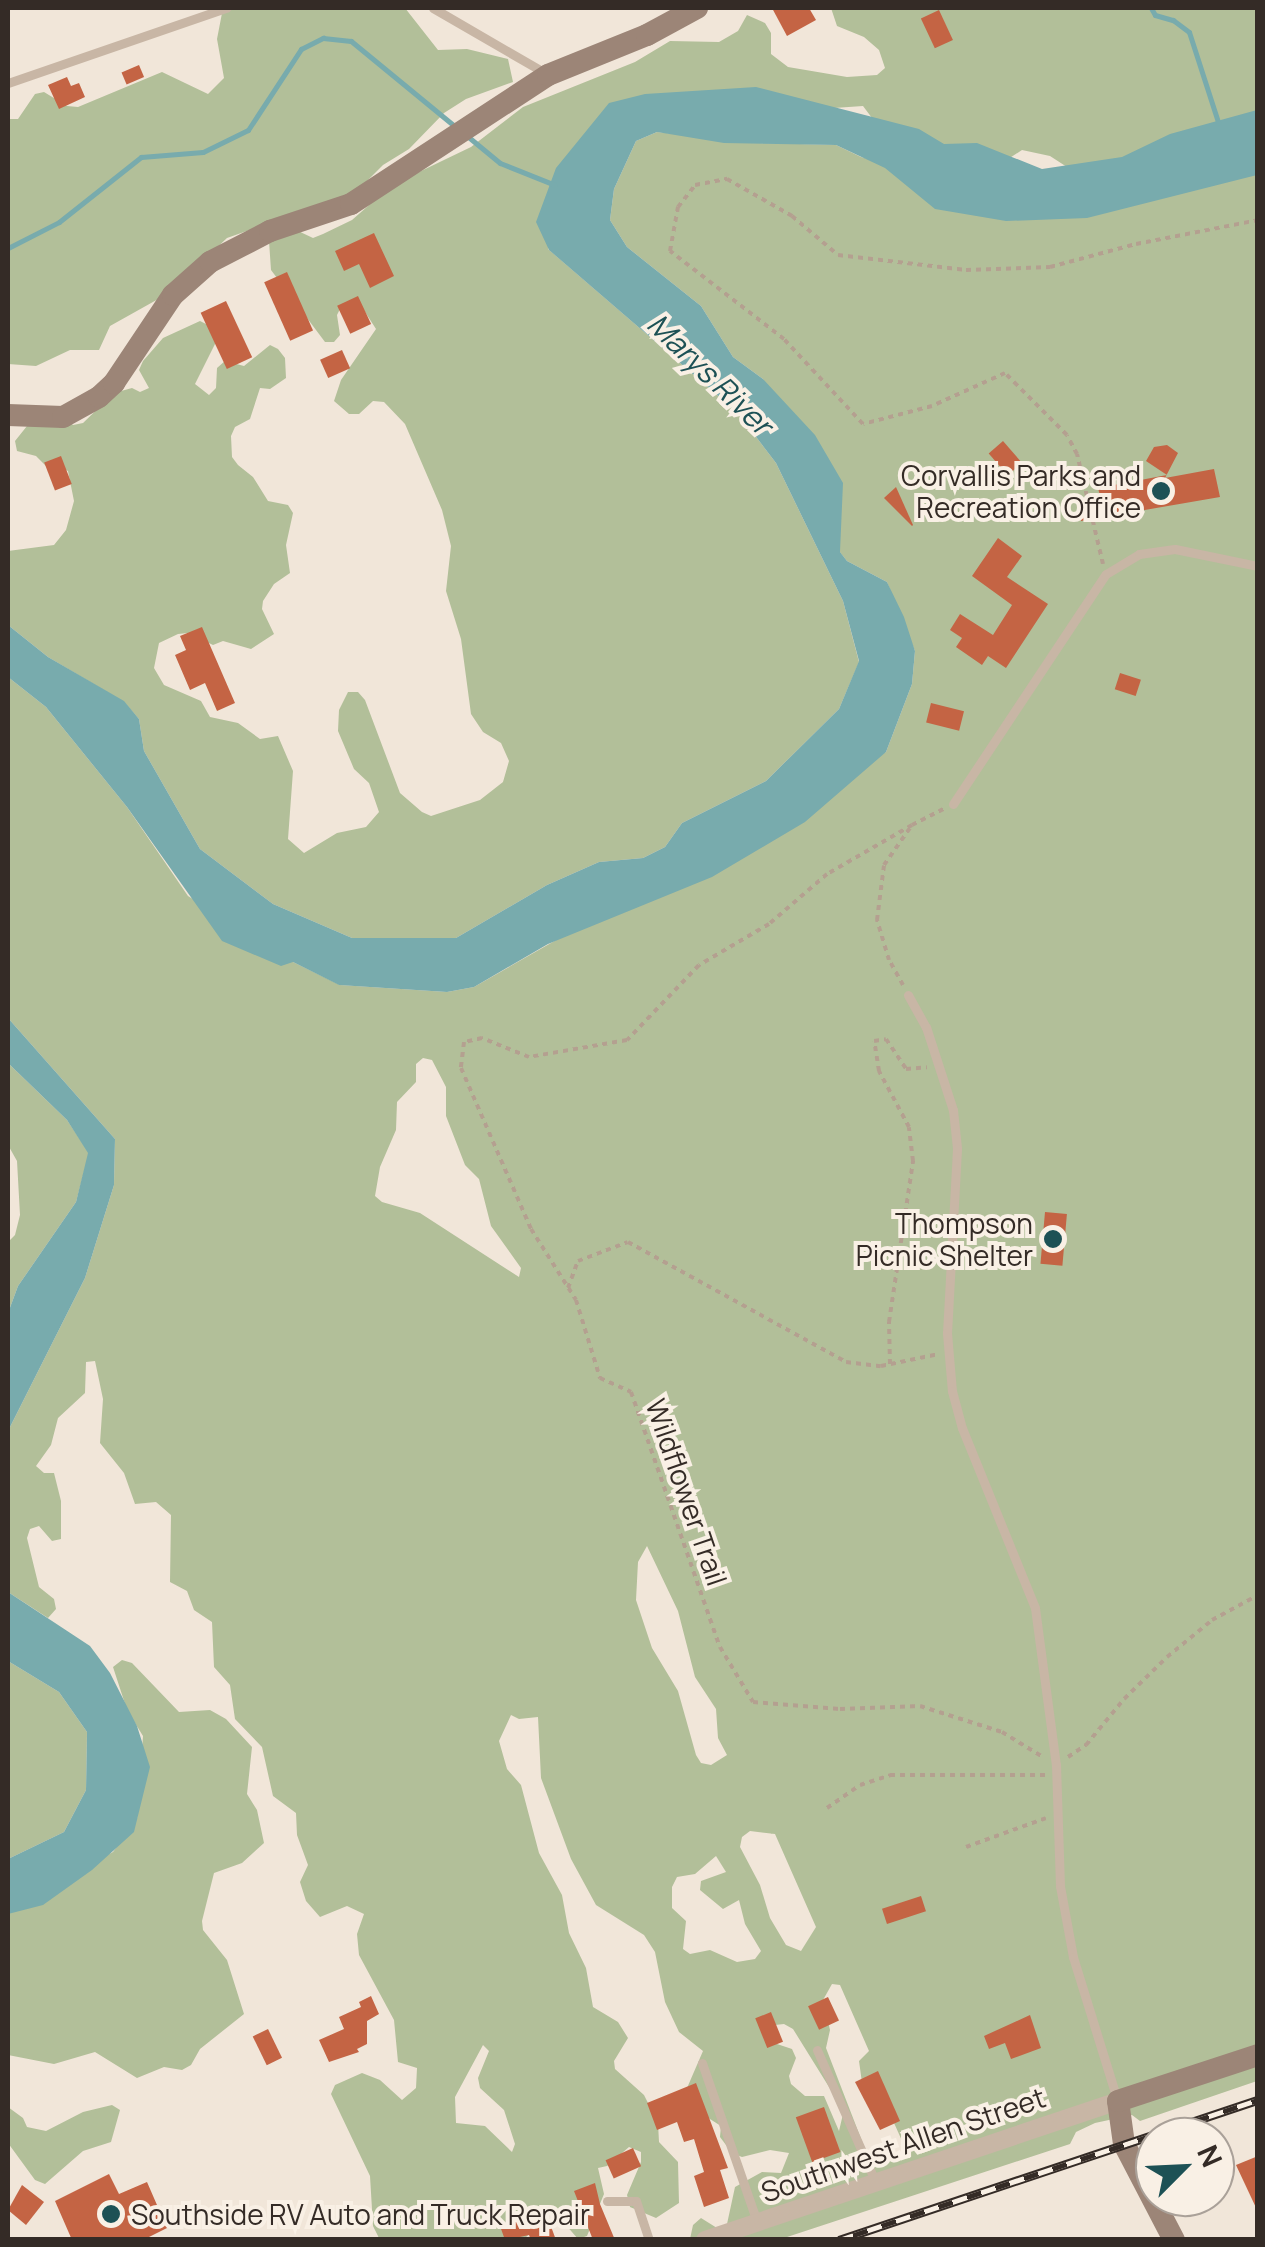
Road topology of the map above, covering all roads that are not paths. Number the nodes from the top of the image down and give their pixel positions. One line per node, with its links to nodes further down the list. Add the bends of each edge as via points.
1 (226, 8): 5 (lane)
2 (433, 8): 4 (lane)
3 (697, 8): 4 (street, via 648,36)
4 (548, 75): 6 (street, via 383,187 210,262 173,296 99,397 63,417)
5 (8, 83)
6 (8, 414)
7 (1258, 566): 8 (lane, via 1175,549 1139,554 1106,574)
8 (953, 804)
9 (908, 996): 13 (lane, via 953,1110 948,1352 962,1428 1035,1608 1056,1770 1060,1886 1073,1957)
10 (818, 2050): 14 (lane)
11 (1258, 2055): 13 (street)
12 (702, 2062): 16 (lane)
13 (1118, 2102): 14 (street, Southwest Allen Street); 19 (street, via 1124,2144)
14 (875, 2181): 16 (street, Southwest Allen Street)
15 (607, 2201): 17 (lane, via 636,2201)
16 (757, 2222): 18 (street, Southwest Allen Street)
17 (650, 2240)
18 (706, 2240)
19 (1174, 2240)

